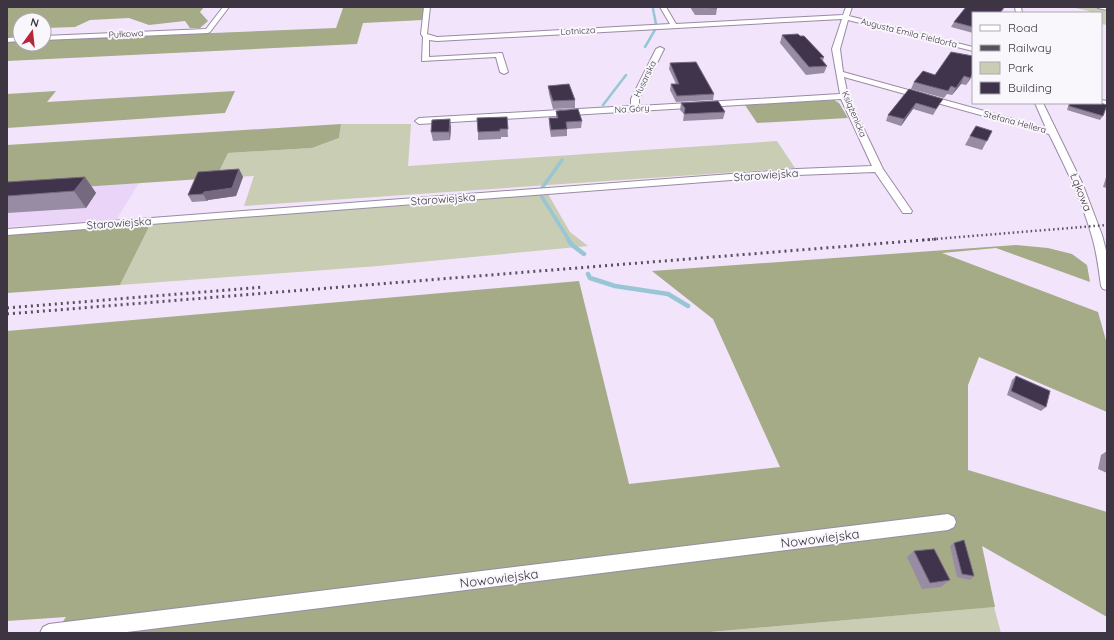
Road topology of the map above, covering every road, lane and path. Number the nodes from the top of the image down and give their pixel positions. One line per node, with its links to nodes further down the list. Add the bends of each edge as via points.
1 (226, 7): 10 (street, Pułkowa, via 208,31)
2 (427, 7): 9 (street, via 424,34)
3 (663, 7): 8 (street)
4 (848, 7): 7 (street, Książenicka)
5 (1100, 7): 6 (street)
6 (1107, 8)
7 (845, 17): 8 (street, Lotnicza); 12 (street, Augusta Emila Fieldorfa); 14 (street, Książenicka, via 836,49)
8 (674, 26): 9 (street, Lotnicza, via 437,39)
9 (426, 37): 13 (street, via 425,59 499,55)
10 (52, 38)
11 (660, 49): 17 (street, Husarska, via 635,99)
12 (972, 49)
13 (504, 72)
14 (839, 73): 15 (street, Książenicka); 19 (street, Stefana Hellera)
15 (844, 96): 17 (street, Na Góry); 20 (street, Książenicka)
16 (1039, 104): 19 (street, Łąkowa)
17 (635, 109): 18 (street, Na Góry)
18 (419, 121)
19 (1052, 132): 23 (street, Łąkowa, via 1071,169 1094,226)
20 (878, 169): 21 (street, Książenicka); 22 (street, Starowiejska, via 797,172)
21 (907, 211)
22 (7, 232)
23 (1107, 286)
24 (948, 522): 25 (street, Nowowiejska)
25 (49, 633)

